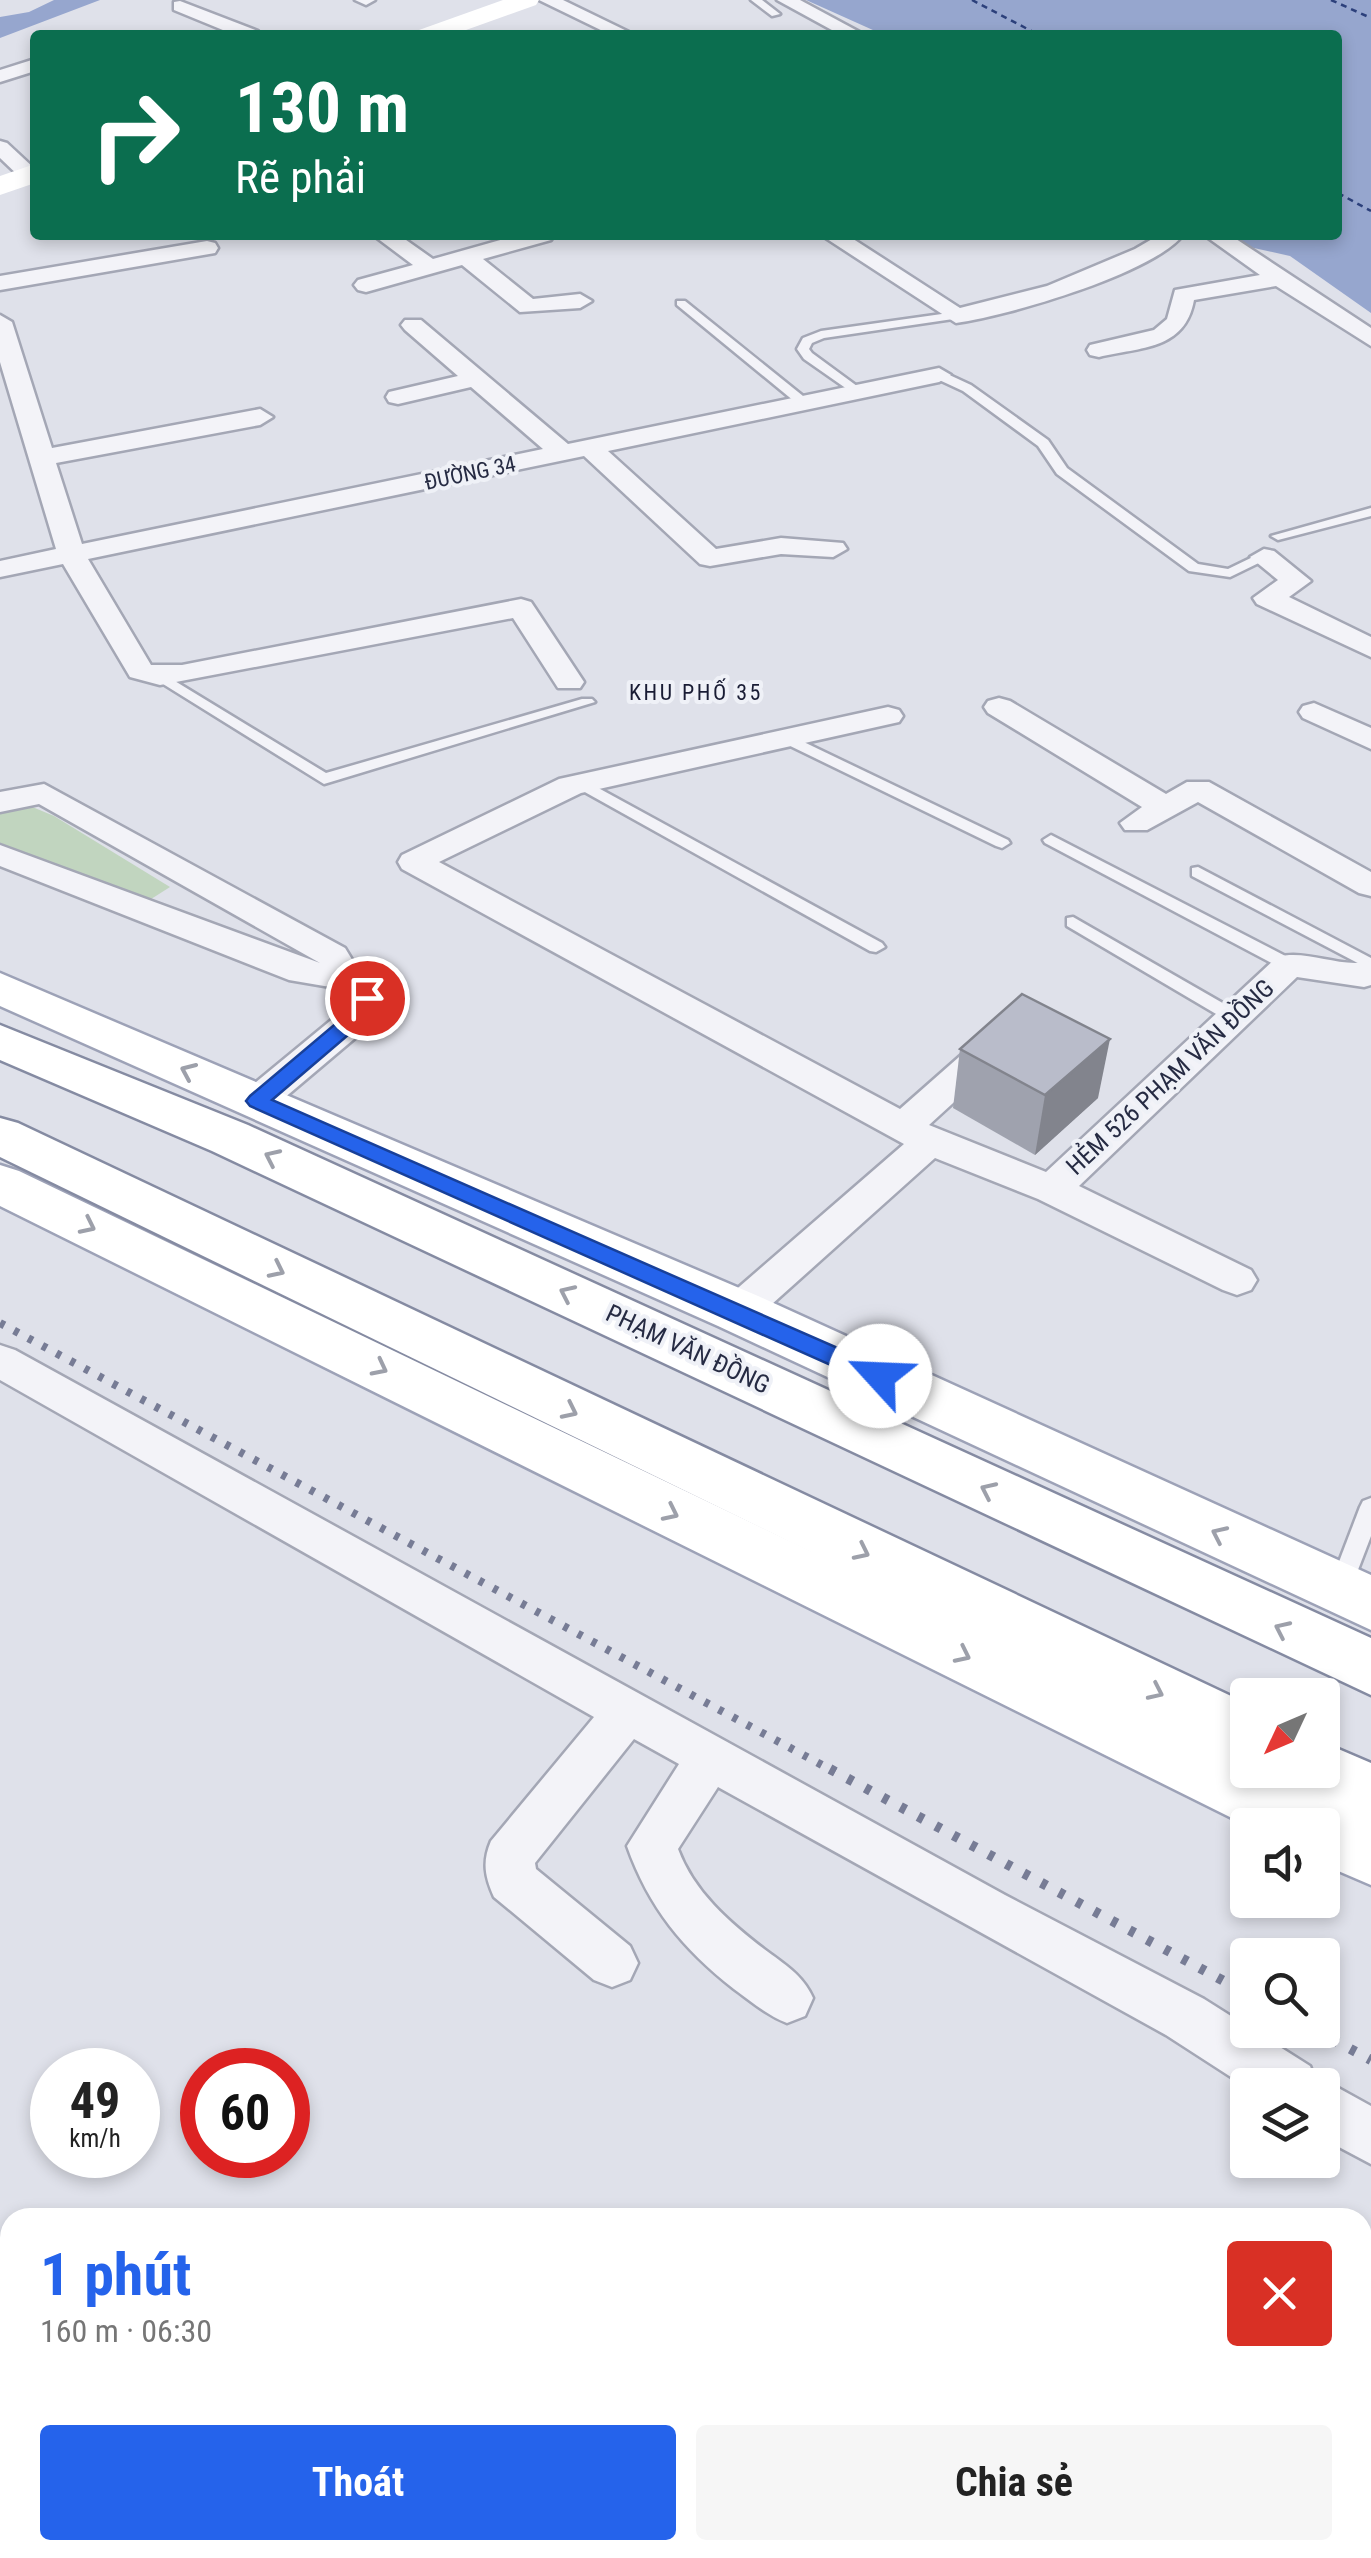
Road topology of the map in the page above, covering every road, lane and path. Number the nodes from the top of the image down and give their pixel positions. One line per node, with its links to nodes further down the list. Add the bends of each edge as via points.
1 (527, 0): 7 (main road)
2 (548, 0): 8 (street)
3 (756, 0): 5 (lane)
4 (180, 6): 6 (street)
5 (780, 7): 9 (street)
6 (239, 30)
7 (442, 30)
8 (615, 30)
9 (842, 30)
10 (30, 66): 11 (street)
11 (0, 76)
12 (0, 146): 13 (street)
13 (30, 172)
14 (30, 175): 15 (main road)
15 (0, 186)
16 (391, 240): 23 (street)
17 (526, 240): 22 (street)
18 (840, 240): 29 (street)
19 (1165, 240): 29 (street, via 1139,259 1052,294)
20 (1221, 240): 24 (street)
21 (207, 248): 25 (street)
22 (466, 257): 26 (street); 27 (street, via 528,308)
23 (425, 263)
24 (1276, 279): 32 (street); 33 (street, via 1183,296 1178,321 1162,335)
25 (0, 284)
26 (366, 285)
27 (580, 301)
28 (680, 303): 38 (lane)
29 (956, 316): 36 (lane, via 807,341 808,356)
30 (0, 322): 41 (street)
31 (413, 325): 35 (street)
32 (1371, 339)
33 (1099, 350)
34 (939, 375): 36 (street, ĐƯỜNG 34); 43 (lane, via 1042,443 1062,471 1194,568 1230,573)
35 (476, 379): 37 (street); 40 (street)
36 (857, 392): 38 (street, ĐƯỜNG 34)
37 (398, 397)
38 (804, 403): 40 (street, ĐƯỜNG 34)
39 (260, 417): 41 (street)
40 (576, 451): 44 (street, via 710,558 780,546); 45 (street, ĐƯỜNG 34)
41 (42, 458): 45 (street)
42 (1371, 512): 43 (lane)
43 (1271, 547): 47 (street, via 1297,581 1267,598)
44 (833, 549)
45 (72, 556): 46 (street, ĐƯỜNG 34); 48 (street, via 140,671)
46 (0, 569)
47 (1371, 648)
48 (160, 676): 49 (lane, via 324,780); 49 (street, via 521,608)
49 (578, 692)
50 (999, 707): 57 (street)
51 (1314, 712): 54 (street)
52 (888, 716): 53 (street)
53 (785, 738): 55 (street); 60 (lane)
54 (1371, 740)
55 (580, 783): 65 (lane); 74 (street, HẺM 526 PHẠM VĂN ĐỒNG, via 414,862)
56 (0, 802): 68 (street, via 44,794 333,956)
57 (1164, 807): 58 (street); 63 (street, via 1198,788)
58 (1136, 823)
59 (1051, 840): 66 (lane)
60 (1002, 843)
61 (0, 856): 68 (street, via 301,972)
62 (1198, 872): 67 (lane)
63 (1371, 886)
64 (1073, 922): 70 (lane)
65 (876, 947)
66 (1289, 965): 67 (street, HẺM 526 PHẠM VĂN ĐỒNG, via 1364,976); 70 (street, HẺM 526 PHẠM VĂN ĐỒNG)
67 (1371, 968)
68 (346, 978): 73 (street, via 367,998 354,1020)
69 (0, 988): 73 (main road, one-way to 69)
70 (1234, 1017): 77 (street, HẺM 526 PHẠM VĂN ĐỒNG)
71 (1015, 1027): 74 (street)
72 (0, 1041): 83 (main road, PHẠM VĂN ĐỒNG, one-way to 72, via 230,1138)
73 (257, 1101): 79 (main road)
74 (917, 1134): 77 (street, HẺM 526 PHẠM VĂN ĐỒNG); 79 (street)
75 (0, 1136): 85 (main road, one-way to 85)
76 (0, 1184): 89 (main road, one-way to 89)
77 (1052, 1189): 78 (street)
78 (1237, 1280)
79 (738, 1311): 82 (main road, one-way to 79)
80 (0, 1361): 84 (street)
81 (1371, 1507): 82 (lane)
82 (1355, 1597)
83 (1371, 1668)
84 (628, 1711): 86 (street); 92 (street, via 510,1857 512,1881)
85 (1230, 1727)
86 (711, 1757): 93 (street, via 652,1846 661,1877 682,1910); 94 (street, via 1185,2017)
87 (1340, 1780): 88 (main road)
88 (1371, 1795)
89 (1277, 1808)
90 (1340, 1839): 91 (main road)
91 (1371, 1854)
92 (612, 1963)
93 (787, 1998)
94 (1264, 2068)
95 (1340, 2117): 96 (street)
96 (1371, 2137)

